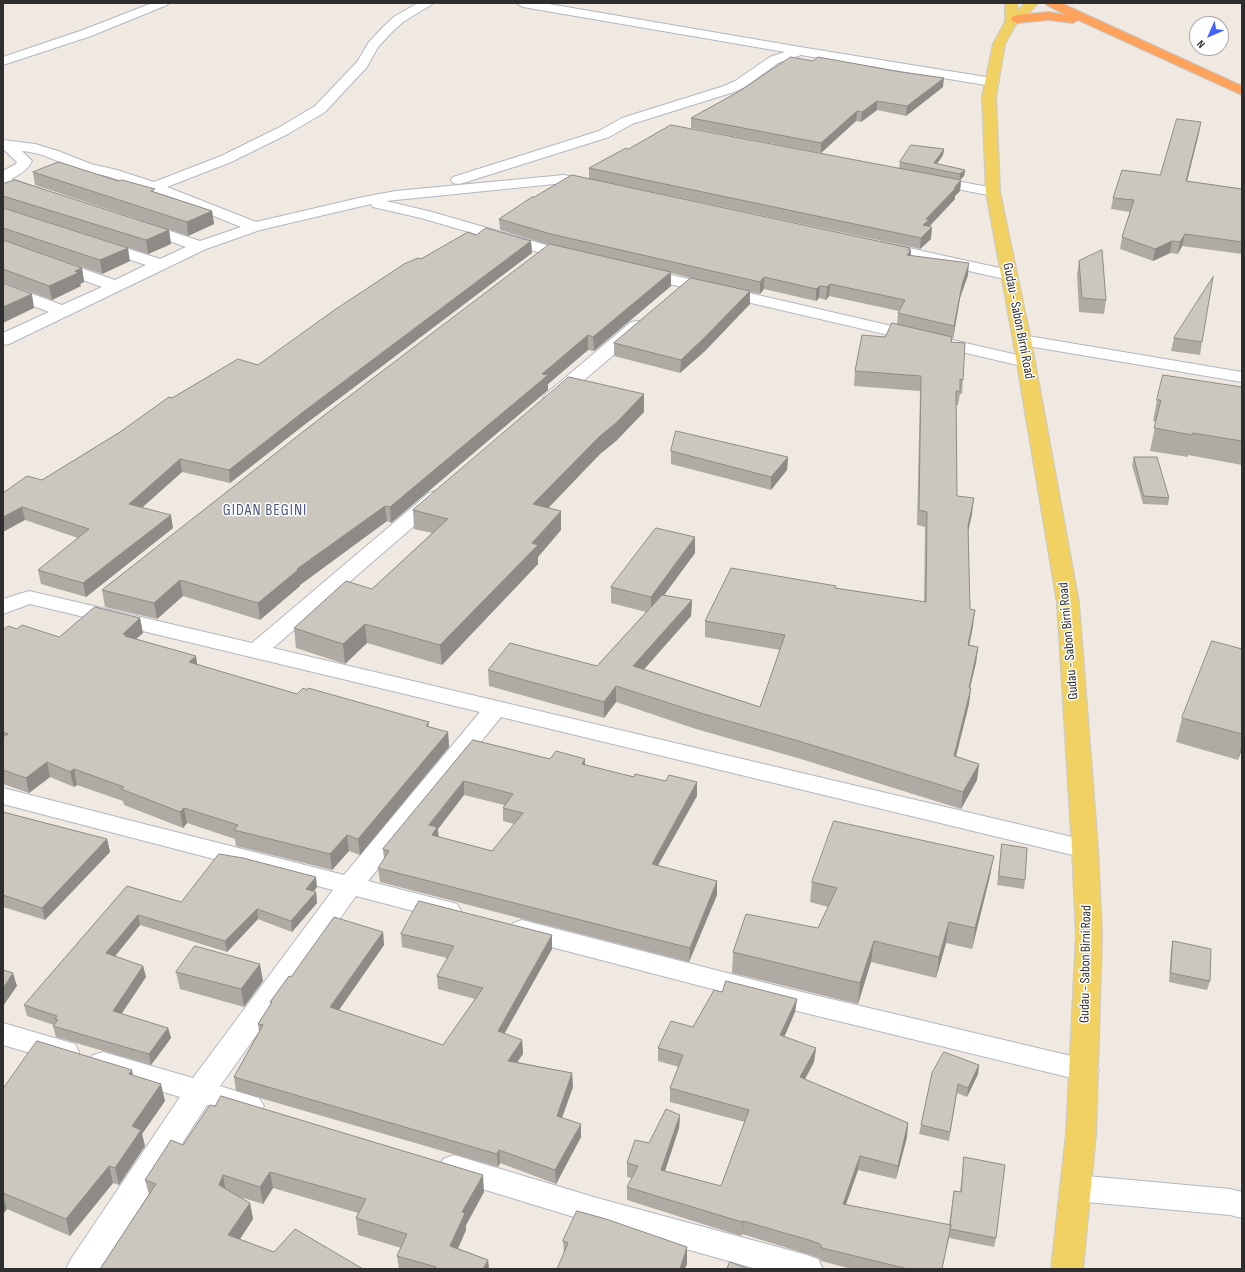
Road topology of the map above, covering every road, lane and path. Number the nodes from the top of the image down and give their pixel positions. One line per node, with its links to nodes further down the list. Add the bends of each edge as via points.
1 (163, 3): 10 (street, via 87,34)
2 (427, 3): 20 (street, via 399,19 388,29 373,45 362,64 320,109 283,131 226,159)
3 (523, 3): 9 (street)
4 (1032, 3): 7 (main road, Gudau - Sabon Birni Road)
5 (1050, 3): 8 (highway)
6 (1076, 3): 11 (highway)
7 (1013, 15): 8 (highway, via 1057,17); 12 (main road, Gudau - Sabon Birni Road, via 999,44)
8 (1099, 26): 13 (highway)
9 (800, 51): 12 (street); 14 (street, via 774,60 729,89)
10 (6, 58)
11 (1242, 78)
12 (992, 82): 23 (main road, Gudau - Sabon Birni Road, via 989,97)
13 (1242, 91)
14 (627, 121): 15 (street); 22 (street, via 604,134)
15 (658, 127)
16 (6, 145): 17 (street, via 25,161 22,166); 20 (street, via 30,147 87,168 112,173)
17 (3, 177)
18 (915, 177): 23 (street)
19 (3, 181): 24 (street)
20 (154, 187): 28 (street)
21 (604, 188): 22 (street, via 564,179)
22 (424, 192): 25 (street); 26 (street)
23 (992, 192): 38 (main road, Gudau - Sabon Birni Road)
24 (47, 195)
25 (363, 201): 26 (street); 28 (street)
26 (414, 211): 33 (street)
27 (127, 222): 32 (street)
28 (255, 227): 32 (street)
29 (86, 240): 35 (street)
30 (869, 245): 38 (street)
31 (3, 246): 40 (street)
32 (200, 246): 35 (street)
33 (547, 251): 34 (street); 36 (street)
34 (586, 260)
35 (161, 265): 40 (street)
36 (528, 266)
37 (624, 270): 39 (street)
38 (1009, 275): 46 (main road, Gudau - Sabon Birni Road)
39 (686, 284): 42 (street); 47 (street)
40 (116, 286): 43 (street)
41 (3, 288): 43 (street)
42 (668, 300)
43 (62, 311): 45 (street)
44 (650, 315): 49 (street)
45 (8, 334)
46 (1022, 340): 47 (main road, Gudau - Sabon Birni Road); 48 (street)
47 (1026, 362): 57 (main road, Gudau - Sabon Birni Road, via 1068,603)
48 (1242, 377)
49 (541, 408)
50 (450, 486): 54 (street)
51 (102, 595): 53 (street)
52 (3, 608): 53 (street, via 28,597)
53 (84, 610): 54 (street)
54 (256, 651): 55 (street)
55 (496, 708): 57 (street); 58 (street)
56 (3, 796): 58 (street)
57 (1085, 849): 60 (main road, Gudau - Sabon Birni Road, via 1089,935)
58 (350, 886): 60 (street, via 789,999); 61 (street)
59 (3, 1034): 61 (street)
60 (1084, 1070): 64 (main road, Gudau - Sabon Birni Road)
61 (200, 1091): 62 (street); 66 (street)
62 (276, 1114)
63 (429, 1160): 67 (street, via 597,1211)
64 (1076, 1188): 65 (street); 68 (main road, Gudau - Sabon Birni Road)
65 (1242, 1205)
66 (82, 1269)
67 (806, 1269)
68 (1067, 1269)

